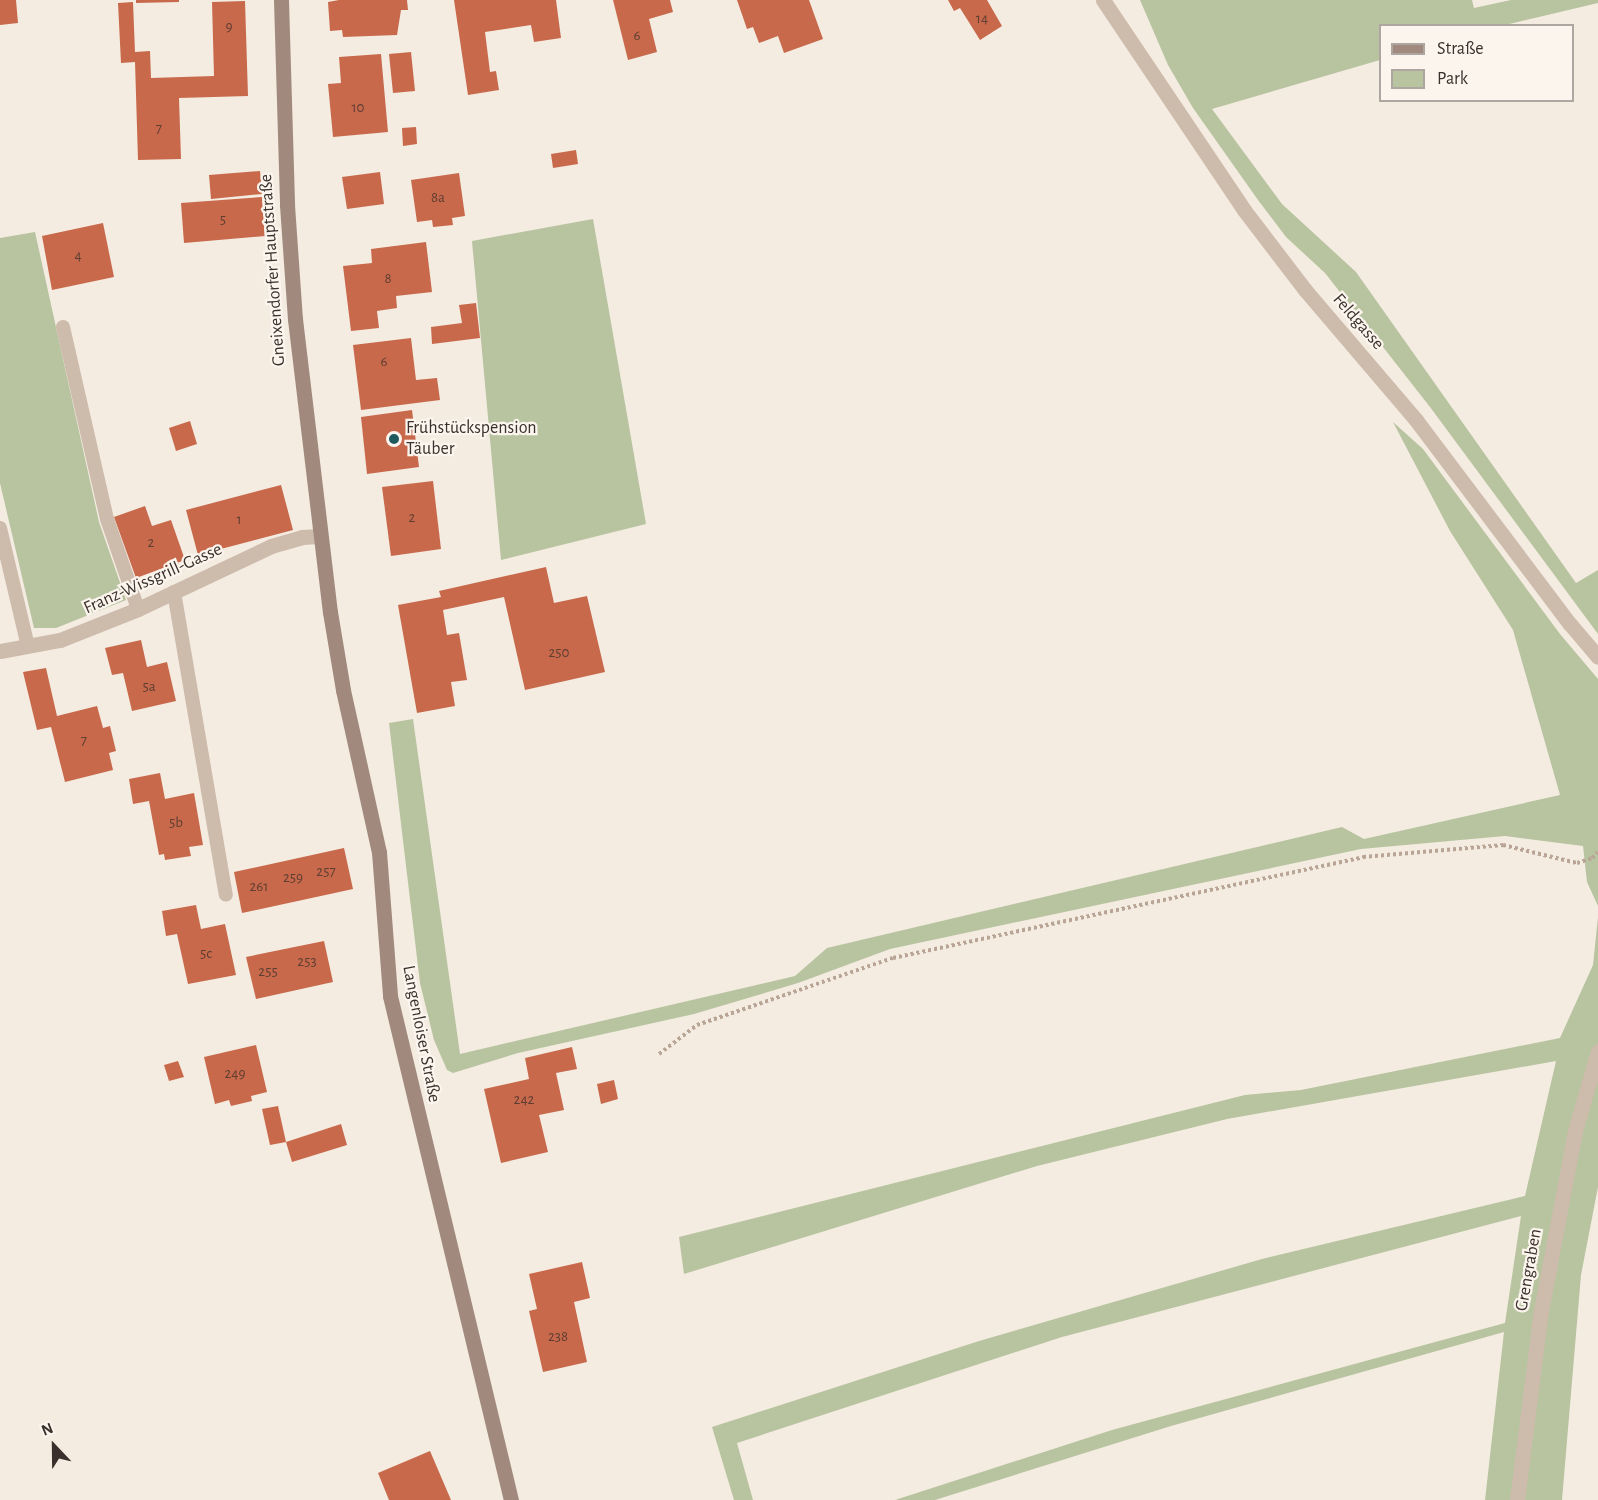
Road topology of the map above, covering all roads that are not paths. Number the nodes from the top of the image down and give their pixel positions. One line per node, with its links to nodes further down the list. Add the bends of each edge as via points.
1 (281, 0): 5 (street, Gneixendorfer Hauptstraße, via 287,216 303,407)
2 (1103, 0): 10 (street, Feldgasse, via 1244,210 1306,291 1416,420)
3 (63, 327): 7 (lane, via 107,519)
4 (0, 528): 8 (lane)
5 (319, 536): 6 (street, Franz-Wissgrill-Gasse, via 271,546); 13 (street, Langenloiser Straße, via 343,690 379,852 390,996)
6 (174, 592): 7 (street, Franz-Wissgrill-Gasse); 11 (lane)
7 (138, 609): 8 (street, Franz-Wissgrill-Gasse, via 60,640)
8 (28, 646): 9 (street, Franz-Wissgrill-Gasse)
9 (0, 651)
10 (1598, 657)
11 (226, 895)
12 (1598, 1051): 14 (street, Grengraben, via 1575,1131 1541,1311)
13 (511, 1500)
14 (1517, 1500)

